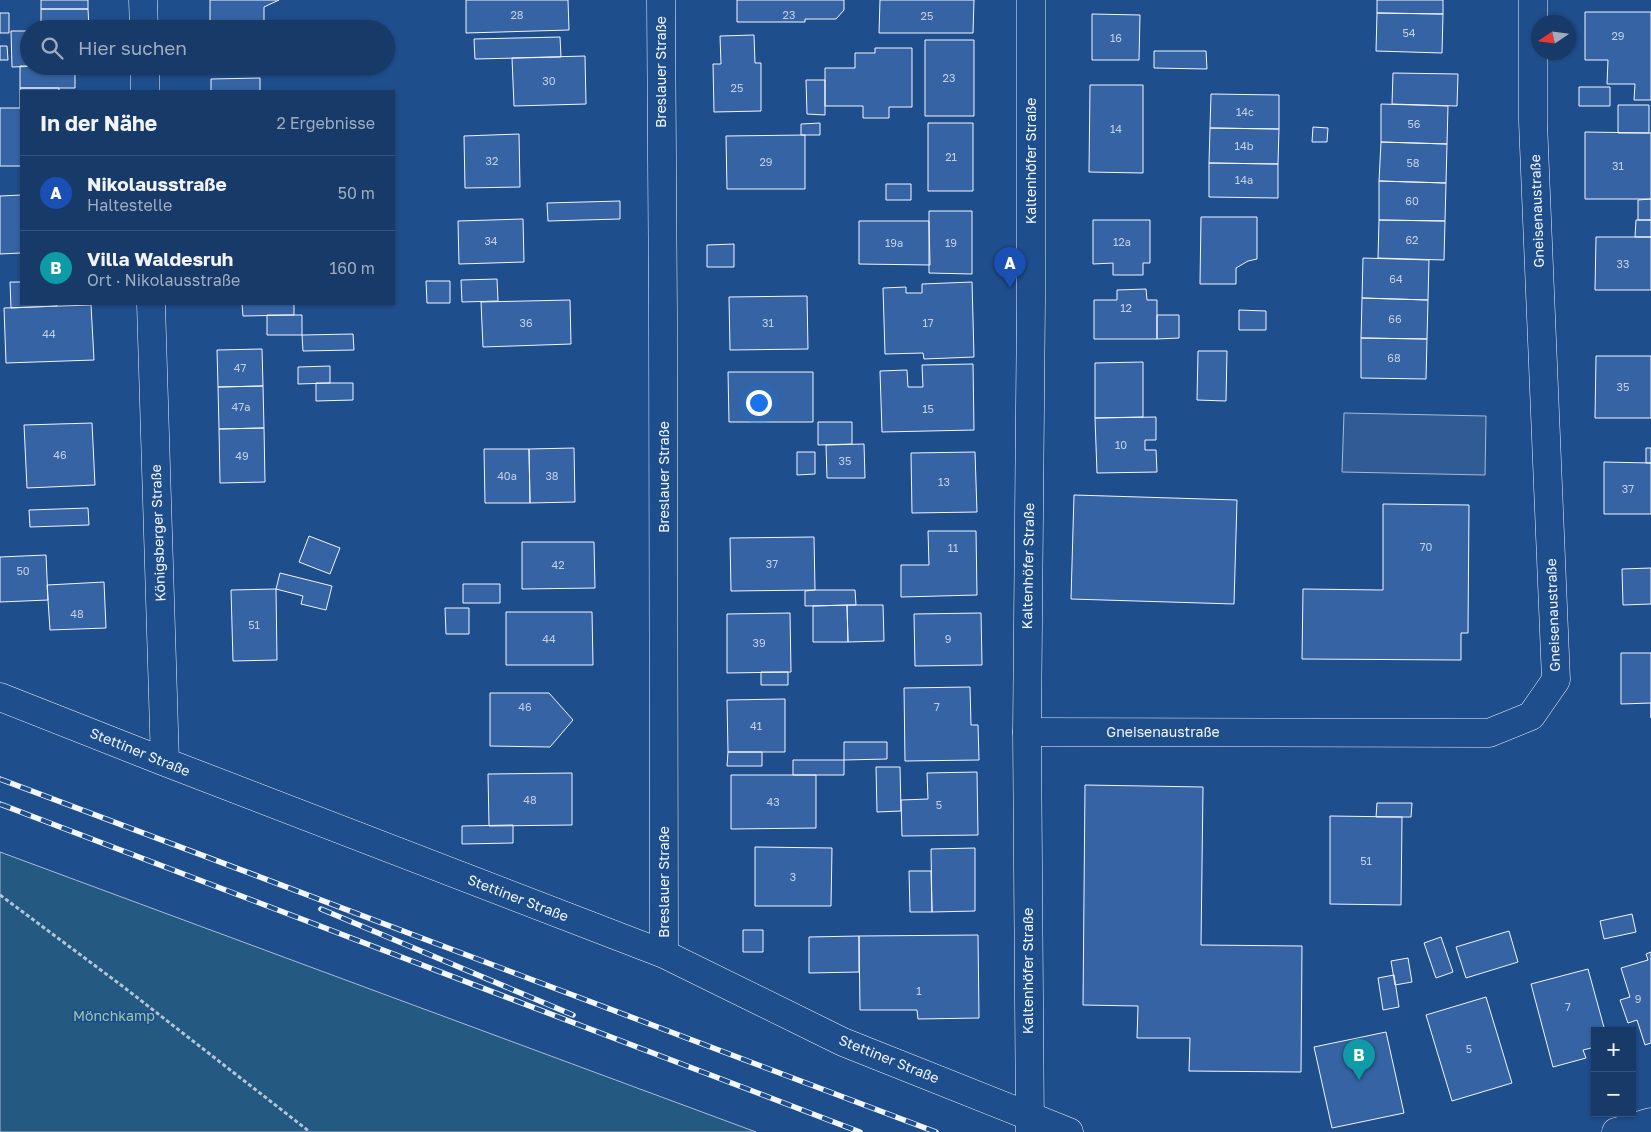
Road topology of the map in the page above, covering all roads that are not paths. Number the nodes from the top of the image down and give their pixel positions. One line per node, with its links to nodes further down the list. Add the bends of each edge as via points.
1 (143, 0): 5 (street)
2 (660, 0): 12 (street, Breslauer Straße)
3 (1030, 0): 10 (street, Kaltenhöfer Straße)
4 (1534, 0): 10 (street, Gneisenaustraße, via 1534,122 1556,680 1536,709 1531,716 1489,733)
5 (144, 20)
6 (145, 75): 7 (street)
7 (145, 90)
8 (151, 305): 11 (street, Königsberger Straße)
9 (0, 696): 11 (street, Stettiner Straße)
10 (1027, 732): 14 (street, Kaltenhöfer Straße)
11 (164, 762): 12 (street, Stettiner Straße)
12 (664, 954): 14 (street, Stettiner Straße, via 844,1042)
13 (1651, 1122): 16 (street)
14 (1030, 1124): 15 (street, Stettiner Straße)
15 (1070, 1132)
16 (1616, 1132)

